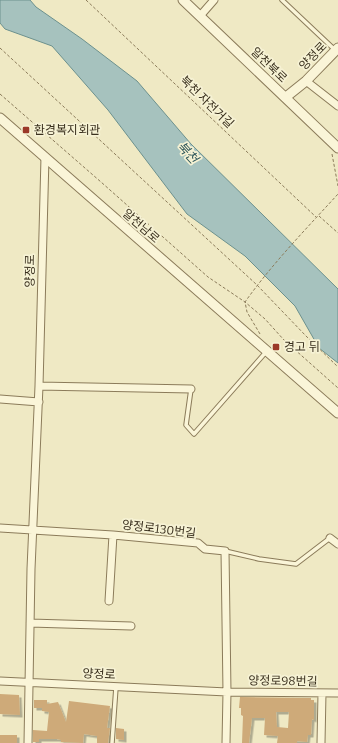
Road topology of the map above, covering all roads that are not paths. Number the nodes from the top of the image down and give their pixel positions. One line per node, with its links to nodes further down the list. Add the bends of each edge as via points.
1 (183, 0): 4 (street, 알천북로)
2 (214, 0): 4 (street)
3 (282, 0): 5 (lane)
4 (200, 16): 7 (street, 알천북로)
5 (337, 49): 6 (street, 양정로)
6 (306, 81): 7 (street, 양정로); 8 (street, 양정로)
7 (286, 97): 10 (street, 알천북로)
8 (338, 106)
9 (0, 118): 11 (street, 알천남로)
10 (338, 148)
11 (45, 158): 12 (street, 알천남로); 13 (street, 양정로)
12 (266, 351): 14 (lane, via 194,434 186,425); 17 (street, 알천남로)
13 (39, 386): 14 (street); 16 (street, 양정로)
14 (191, 389)
15 (0, 399): 16 (street)
16 (38, 402): 19 (street, 양정로)
17 (338, 412)
18 (0, 528): 19 (street)
19 (32, 530): 20 (street, 양정로130번길); 25 (street, 양정로)
20 (113, 535): 23 (street, 양정로130번길, via 198,543 205,548); 24 (street, 양정로130번길)
21 (330, 538): 22 (street); 23 (lane, via 296,564)
22 (338, 544)
23 (225, 551): 30 (street)
24 (110, 601)
25 (30, 623): 26 (street); 28 (street, 양정로)
26 (131, 626)
27 (0, 681): 28 (street)
28 (29, 682): 29 (street, 양정로); 33 (street)
29 (116, 687): 30 (street, 양정로); 34 (lane)
30 (227, 692): 31 (street, 양정로98번길); 35 (street)
31 (322, 693): 32 (street, 양정로98번길); 36 (street)
32 (338, 693)
33 (28, 743)
34 (112, 743)
35 (226, 743)
36 (321, 743)

